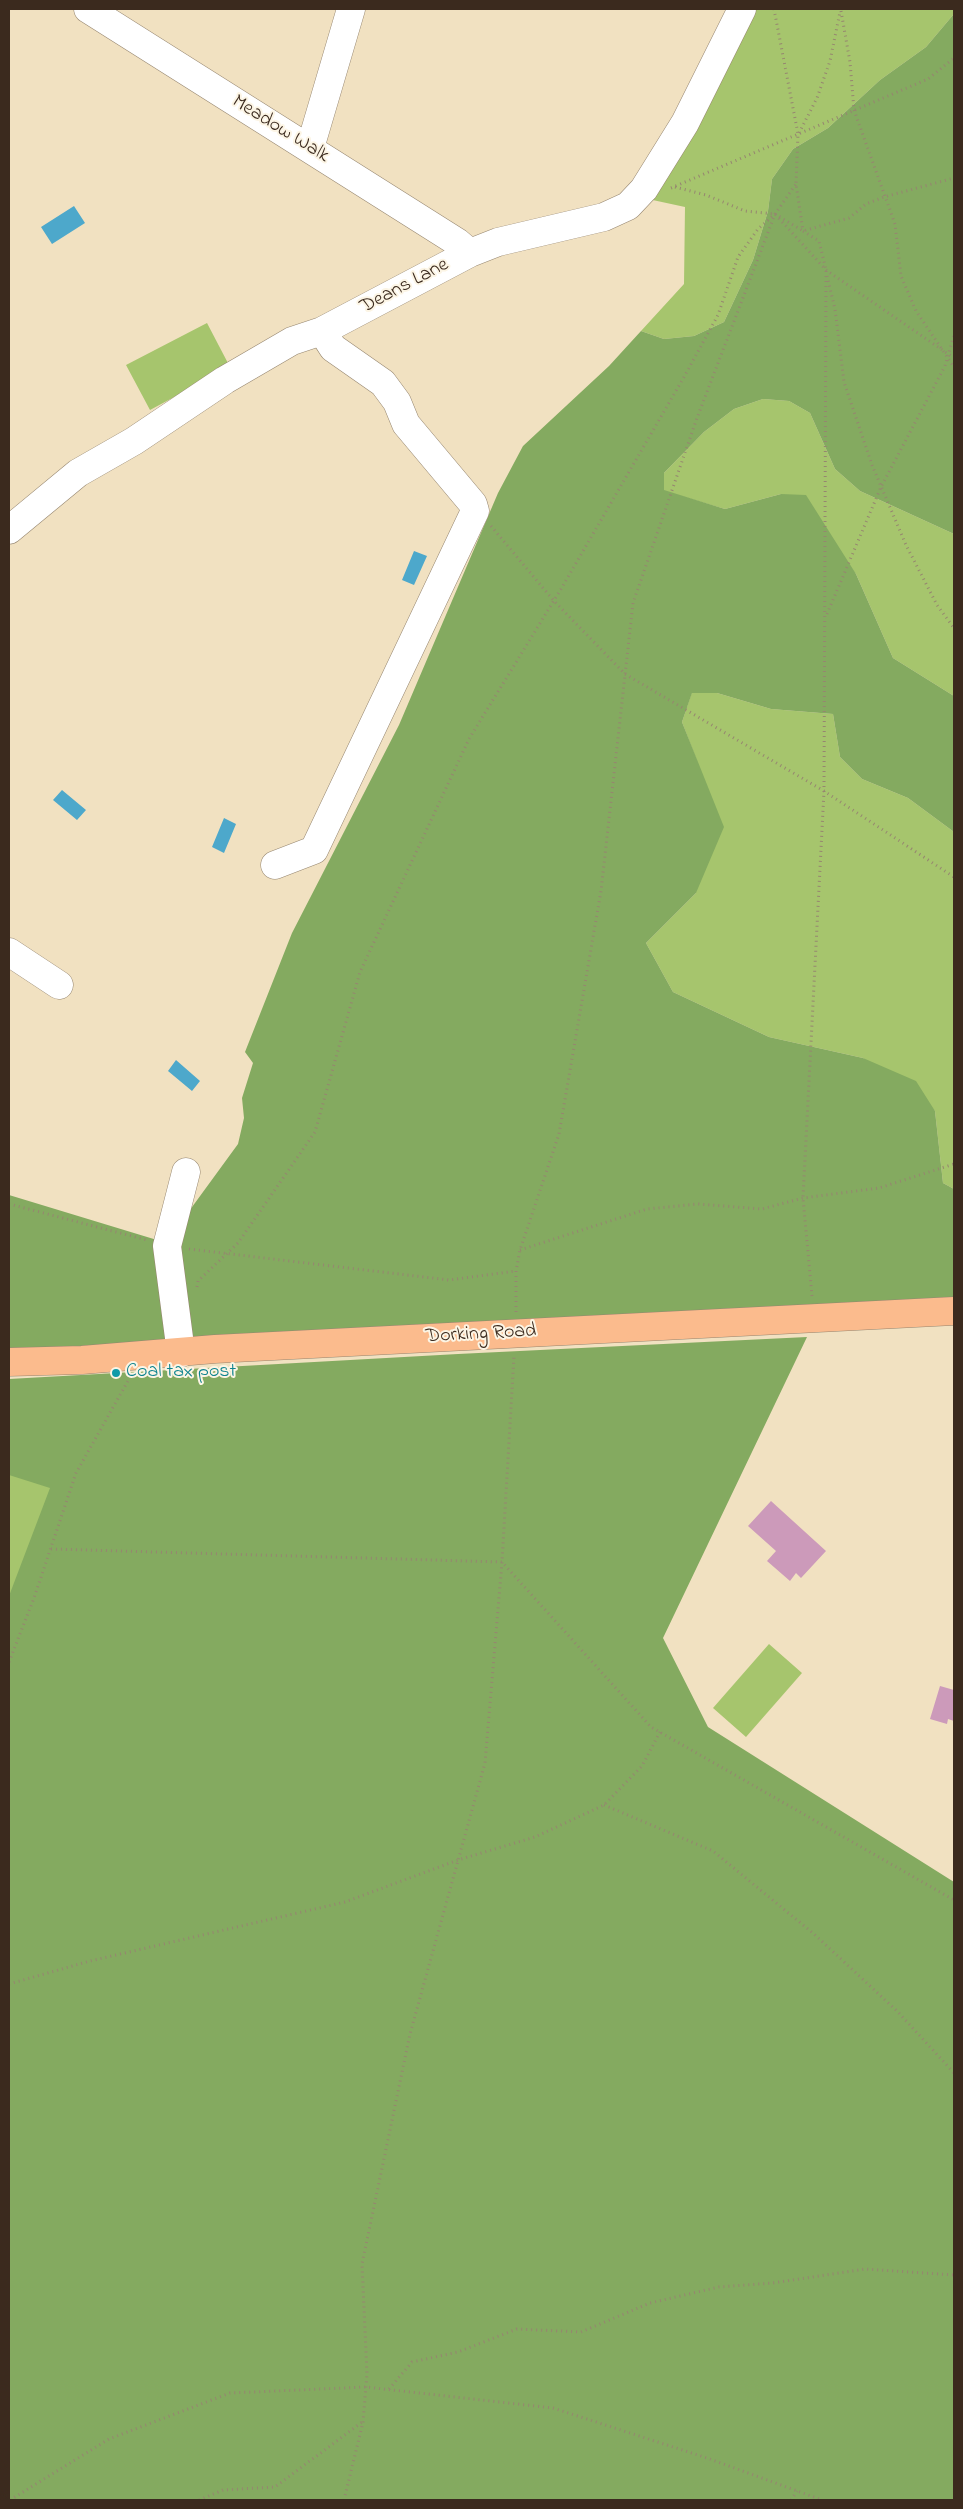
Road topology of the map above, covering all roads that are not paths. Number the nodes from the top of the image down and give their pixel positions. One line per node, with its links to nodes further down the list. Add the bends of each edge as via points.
1 (88, 9): 4 (street, Meadow Walk)
2 (351, 9): 4 (street)
3 (742, 9): 5 (street, Deans Lane, via 685,123 633,202 604,217 498,242)
4 (310, 148): 5 (street, Meadow Walk)
5 (470, 253): 6 (street, Deans Lane)
6 (322, 331): 7 (street, Deans Lane, via 258,360 134,441 78,473); 8 (street, via 333,348 383,383 397,402 406,424 474,507 473,516 314,850)
7 (9, 530)
8 (275, 865)
9 (9, 952): 10 (street)
10 (59, 985)
11 (186, 1172): 13 (street, via 167,1246)
12 (954, 1311): 13 (main road, Dorking Road)
13 (181, 1353): 14 (main road, Dorking Road)
14 (9, 1362)

